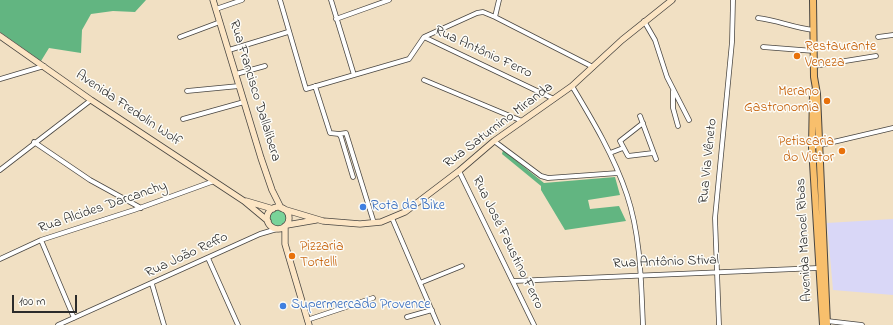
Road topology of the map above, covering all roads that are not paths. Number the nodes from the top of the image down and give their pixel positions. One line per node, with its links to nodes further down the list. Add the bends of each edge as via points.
1 (213, 0): 10 (main road, Rua Francisco Dallalibera)
2 (242, 0): 10 (street)
3 (280, 0): 17 (street)
4 (331, 0): 13 (street)
5 (386, 0): 13 (street)
6 (499, 0): 11 (street)
7 (671, 0): 14 (main road, Rua Saturnino Miranda)
8 (733, 0): 78 (street, Rua Via Vêneto, via 732,42 715,218)
9 (813, 0): 16 (main road, Avenida Manoel Ribas)
10 (216, 9): 15 (main road, Rua Francisco Dallalibera)
11 (495, 17): 21 (street, via 483,12 477,13); 30 (street)
12 (758, 18): 16 (street)
13 (336, 19): 32 (street)
14 (644, 21): 30 (main road, Rua Saturnino Miranda); 39 (street, via 655,40)
15 (220, 22): 20 (street); 24 (main road, Rua Francisco Dallalibera)
16 (814, 30): 25 (main road, Avenida Manoel Ribas)
17 (288, 32): 24 (street); 36 (street, via 306,89)
18 (893, 35): 22 (street)
19 (0, 36): 27 (main road, Avenida Fredolin Wolf)
20 (180, 37)
21 (424, 37): 32 (street, via 409,59); 40 (street, Rua Antônio Ferro)
22 (878, 37)
23 (763, 47): 25 (street)
24 (229, 50): 31 (main road, Rua Francisco Dallalibera)
25 (814, 51): 29 (main road, Avenida Manoel Ribas)
26 (876, 56): 29 (street)
27 (44, 66): 33 (street); 41 (main road, Avenida Fredolin Wolf)
28 (265, 66): 31 (street)
29 (814, 66): 54 (main road, Avenida Manoel Ribas)
30 (593, 67): 37 (main road, Rua Saturnino Miranda)
31 (236, 74): 35 (main road, Rua Francisco Dallalibera)
32 (354, 75): 36 (street)
33 (0, 79)
34 (424, 80): 46 (street)
35 (239, 86): 38 (street); 42 (main road, Rua Francisco Dallalibera)
36 (315, 86): 50 (street, via 330,133)
37 (572, 86): 40 (main road, Rua Saturnino Miranda); 55 (street)
38 (187, 91)
39 (673, 91): 45 (street); 48 (street, via 674,118)
40 (554, 99): 46 (main road, Rua Saturnino Miranda)
41 (91, 100): 52 (street); 62 (main road, Avenida Fredolin Wolf)
42 (244, 102): 44 (street); 65 (main road, Rua Francisco Dallalibera)
43 (640, 116): 47 (street)
44 (183, 119)
45 (689, 120)
46 (522, 121): 51 (main road, Rua Saturnino Miranda)
47 (643, 123): 53 (street, via 620,140); 56 (street)
48 (678, 126)
49 (893, 128): 54 (street)
50 (339, 134): 61 (street); 69 (street, via 346,133)
51 (494, 141): 59 (main road, Rua Saturnino Miranda); 60 (street, via 541,176 548,178)
52 (34, 142): 58 (street); 64 (street, via 90,180)
53 (623, 148): 55 (street); 56 (street, via 628,156)
54 (815, 148): 77 (main road, Avenida Manoel Ribas); 88 (main road, Avenida Manoel Ribas)
55 (610, 153): 60 (street)
56 (653, 153): 57 (street)
57 (656, 159)
58 (0, 170)
59 (459, 171): 66 (main road, Rua Saturnino Miranda, via 405,212); 80 (street, Rua José Faustino Ferro)
60 (618, 173): 79 (street, via 632,216)
61 (353, 176)
62 (215, 181): 63 (main road, Avenida Fredolin Wolf); 64 (street, Rua Alcides Darcanchy)
63 (244, 201): 65 (main road, Avenida Fredolin Wolf); 68 (main road, Avenida Fredolin Wolf)
64 (141, 208): 72 (street, Rua Alcides Darcanchy)
65 (278, 209): 67 (main road, Rua Saturnino Miranda); 68 (main road, via 268,214); 70 (main road, via 288,214)
66 (392, 218): 69 (main road, Rua Saturnino Miranda); 81 (street)
67 (319, 220): 69 (main road, Rua Saturnino Miranda, via 348,224); 70 (main road, Rua Saturnino Miranda)
68 (268, 221): 71 (main road)
69 (374, 223)
70 (286, 225): 71 (main road); 73 (main road)
71 (274, 228): 73 (main road); 75 (street, Rua João Reffo)
72 (41, 240): 74 (street, Rua Alcides Darcanchy); 86 (street)
73 (285, 244): 87 (main road)
74 (0, 258)
75 (208, 258): 82 (street, Rua João Reffo); 91 (street)
76 (462, 266): 81 (street)
77 (818, 268): 78 (street, Rua Antônio Stival); 88 (main road, Avenida Manoel Ribas)
78 (716, 272): 79 (street, Rua Antônio Stival); 95 (street, Rua Via Vêneto)
79 (641, 275): 80 (street, Rua Antônio Stival); 94 (street)
80 (514, 281): 93 (street, Rua José Faustino Ferro)
81 (420, 283): 84 (street)
82 (152, 284): 86 (street, Rua João Reffo); 90 (street)
83 (373, 298): 87 (street)
84 (432, 310): 85 (street); 92 (street)
85 (407, 317)
86 (74, 318): 89 (street, Rua João Reffo)
87 (308, 323)
88 (825, 324): 96 (street)
89 (58, 325)
90 (164, 325)
91 (238, 325)
92 (438, 325)
93 (534, 325)
94 (643, 325)
95 (719, 325)
96 (862, 325)

